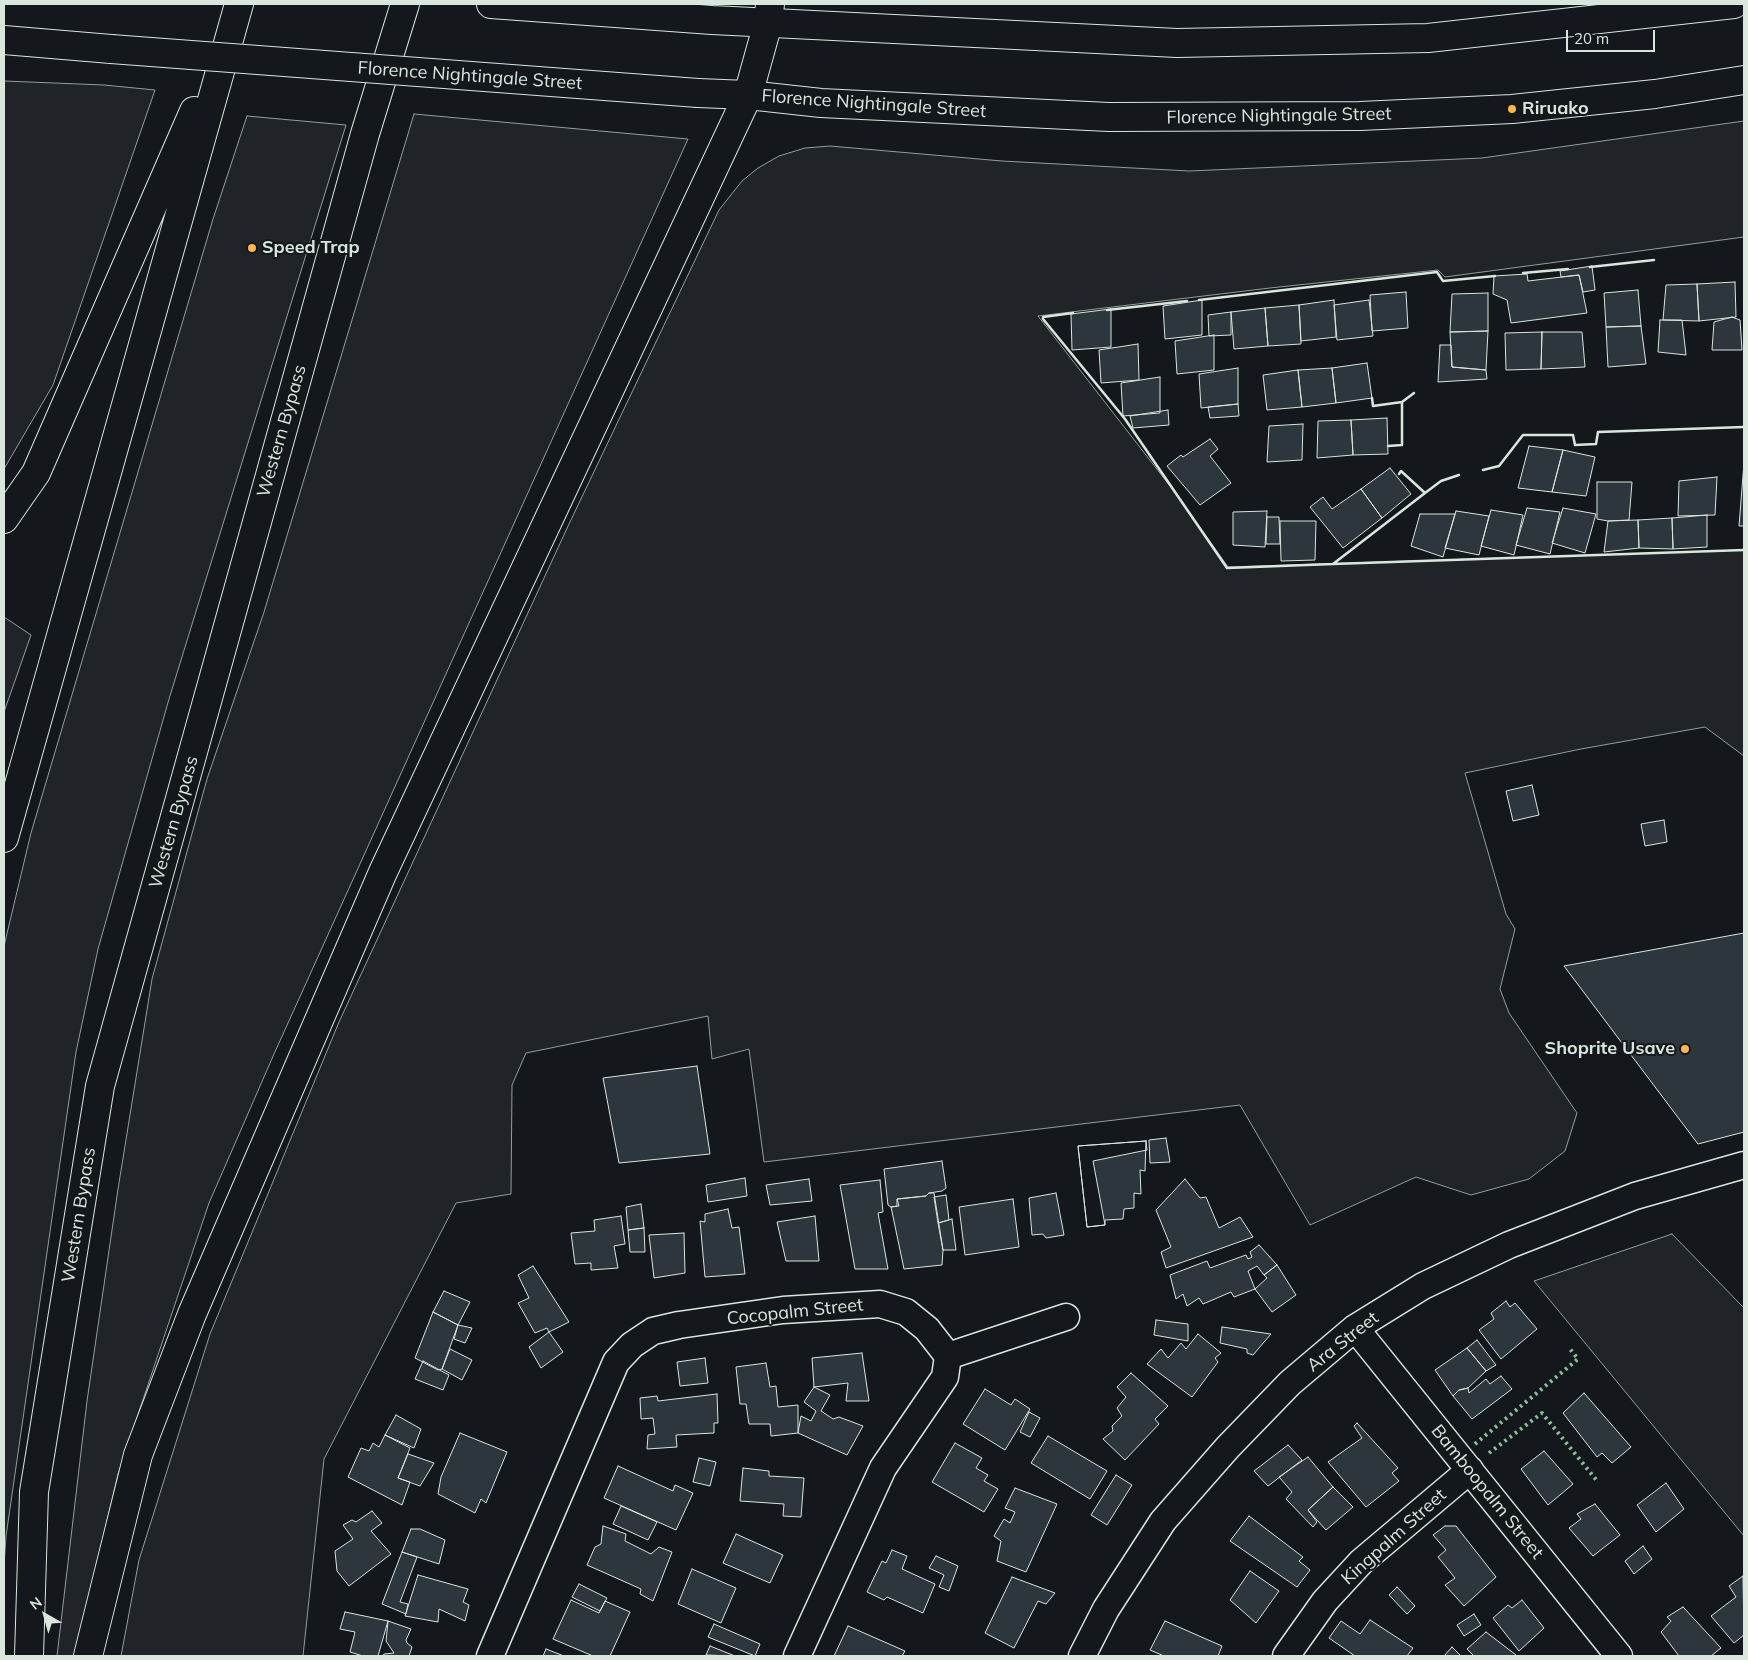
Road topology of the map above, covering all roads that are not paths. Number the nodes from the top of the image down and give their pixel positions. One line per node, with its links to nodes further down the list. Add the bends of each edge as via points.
1 (405, 4): 17 (main road, Western Bypass, via 362,144 100,1086 34,1492)
2 (490, 4): 5 (main road, via 712,20)
3 (1734, 4): 5 (main road, via 1428,38 1196,43)
4 (237, 10): 9 (main road, via 36,473); 10 (main road)
5 (769, 13): 8 (main road)
6 (4, 40): 8 (main road, Florence Nightingale Street, bridge)
7 (1744, 80): 8 (main road, Florence Nightingale Street, via 1655,94 1512,109 1360,116 1109,117 820,103)
8 (748, 95): 18 (main road, via 383,872 192,1314 138,1455)
9 (4, 519)
10 (4, 838)
11 (1744, 1165): 13 (street, Ara Street, via 1635,1196 1509,1245 1423,1286)
12 (1066, 1316): 14 (street)
13 (1355, 1328): 15 (street, Bamboopalm Street); 21 (street, Ara Street, via 1290,1383 1228,1447 1163,1522 1106,1608)
14 (948, 1356): 19 (street, Cocopalm Street, via 927,1329 906,1312 880,1304 783,1310 679,1326 654,1331 632,1345 616,1362); 20 (street, via 945,1377 883,1468)
15 (1470, 1470): 16 (street, Bamboopalm Street); 22 (street, Kingpalm Street, via 1361,1562 1325,1601)
16 (1610, 1653)
17 (29, 1656)
18 (88, 1656)
19 (490, 1656)
20 (797, 1656)
21 (1082, 1656)
22 (1286, 1656)

